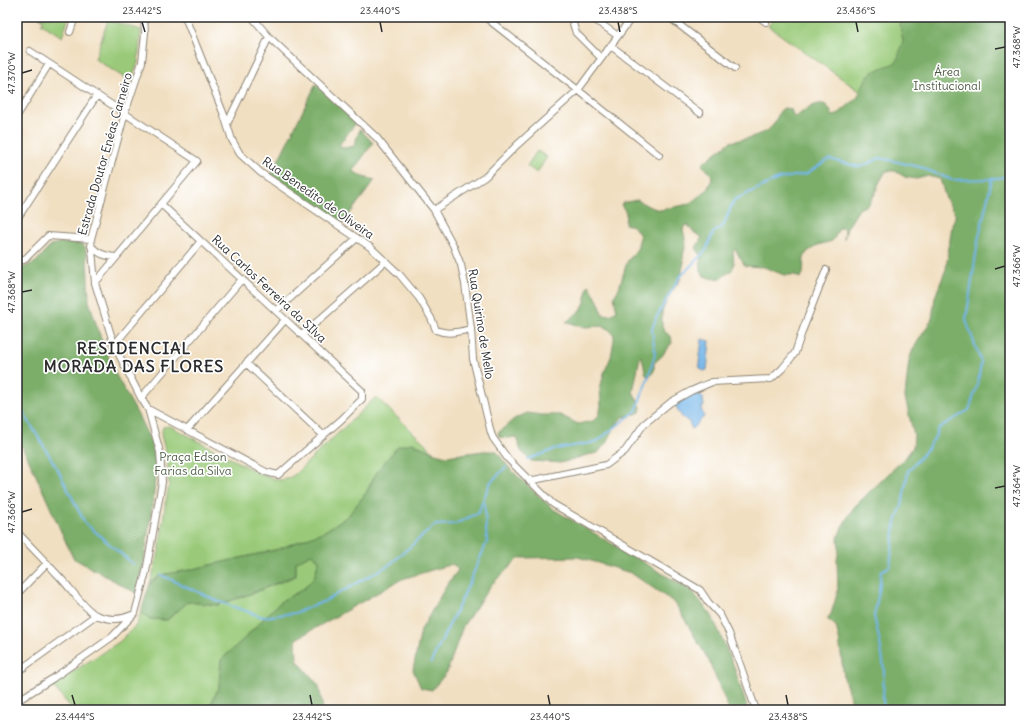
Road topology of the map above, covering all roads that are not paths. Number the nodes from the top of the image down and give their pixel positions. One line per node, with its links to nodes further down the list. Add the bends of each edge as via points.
1 (75, 17): 12 (street)
2 (144, 17): 23 (street, Estrada Doutor Enéas Carneiro, via 142,62)
3 (186, 17): 25 (street, Rua Benedito de Oliveira)
4 (252, 17): 14 (street, Rua Quirino de Mello)
5 (484, 17): 20 (street)
6 (571, 17): 17 (street, via 576,33)
7 (591, 17): 13 (street)
8 (632, 17): 13 (street)
9 (669, 17): 19 (street)
10 (759, 17): 11 (street)
11 (766, 22)
12 (70, 32)
13 (618, 36): 15 (street)
14 (269, 37): 25 (street); 28 (street, Rua Quirino de Mello, via 377,138)
15 (611, 46): 17 (street); 22 (street)
16 (30, 51): 18 (street)
17 (601, 58): 20 (street)
18 (49, 64): 21 (street); 24 (street)
19 (734, 68)
20 (578, 90): 26 (street); 28 (street, via 485,177)
21 (97, 95): 23 (street); 29 (street)
22 (700, 112)
23 (125, 113): 27 (street, via 198,161); 31 (street, Estrada Doutor Enéas Carneiro)
24 (17, 116)
25 (227, 124): 30 (street, Rua Benedito de Oliveira, via 240,154 261,174)
26 (659, 155)
27 (161, 204): 32 (street, Rua Carlos Ferreira da SIlva); 34 (street)
28 (434, 210): 42 (street, Rua Quirino de Mello, via 461,265)
29 (17, 219)
30 (357, 238): 36 (street, Rua Benedito de Oliveira); 40 (street)
31 (91, 239): 33 (street, Estrada Doutor Enéas Carneiro); 35 (street, via 48,236 24,260)
32 (201, 241): 38 (street, Rua Carlos Ferreira da SIlva); 44 (street)
33 (91, 246): 34 (street, via 103,255); 39 (street, Estrada Doutor Enéas Carneiro)
34 (116, 258): 39 (street)
35 (17, 261)
36 (385, 262): 42 (street, Rua Benedito de Oliveira, via 419,298 436,330 452,333); 43 (street)
37 (826, 270): 50 (street, via 795,353 771,379 712,382 671,402 644,424 624,451 606,465)
38 (242, 279): 40 (street, Rua Carlos Ferreira da SIlva); 46 (street)
39 (95, 283): 44 (street, Estrada Doutor Enéas Carneiro)
40 (276, 311): 41 (street, Rua Carlos Ferreira da SIlva)
41 (285, 320): 43 (street, Rua Carlos Ferreira da SIlva); 45 (street)
42 (470, 329): 50 (street, Rua Quirino de Mello, via 473,359 491,433 508,459)
43 (302, 335): 49 (street, Rua Carlos Ferreira da SIlva, via 362,391 362,399)
44 (114, 346): 46 (street, Estrada Doutor Enéas Carneiro)
45 (246, 363): 48 (street); 49 (street)
46 (141, 398): 47 (street, Estrada Doutor Enéas Carneiro)
47 (148, 409): 48 (street); 54 (street, Estrada Doutor Enéas Carneiro, via 160,452 162,482 146,572)
48 (187, 430): 49 (street, via 266,472 278,475)
49 (323, 435)
50 (529, 481): 60 (street, Rua Quirino de Mello, via 553,504 700,590 720,615 729,633)
51 (17, 532): 52 (street)
52 (47, 563): 53 (street); 55 (street)
53 (17, 594)
54 (135, 613): 55 (street, via 117,619); 59 (street, Estrada Doutor Enéas Carneiro, via 112,637)
55 (96, 615): 57 (street)
56 (17, 662): 57 (street)
57 (24, 667): 58 (street)
58 (17, 672)
59 (17, 701)
60 (756, 710)

